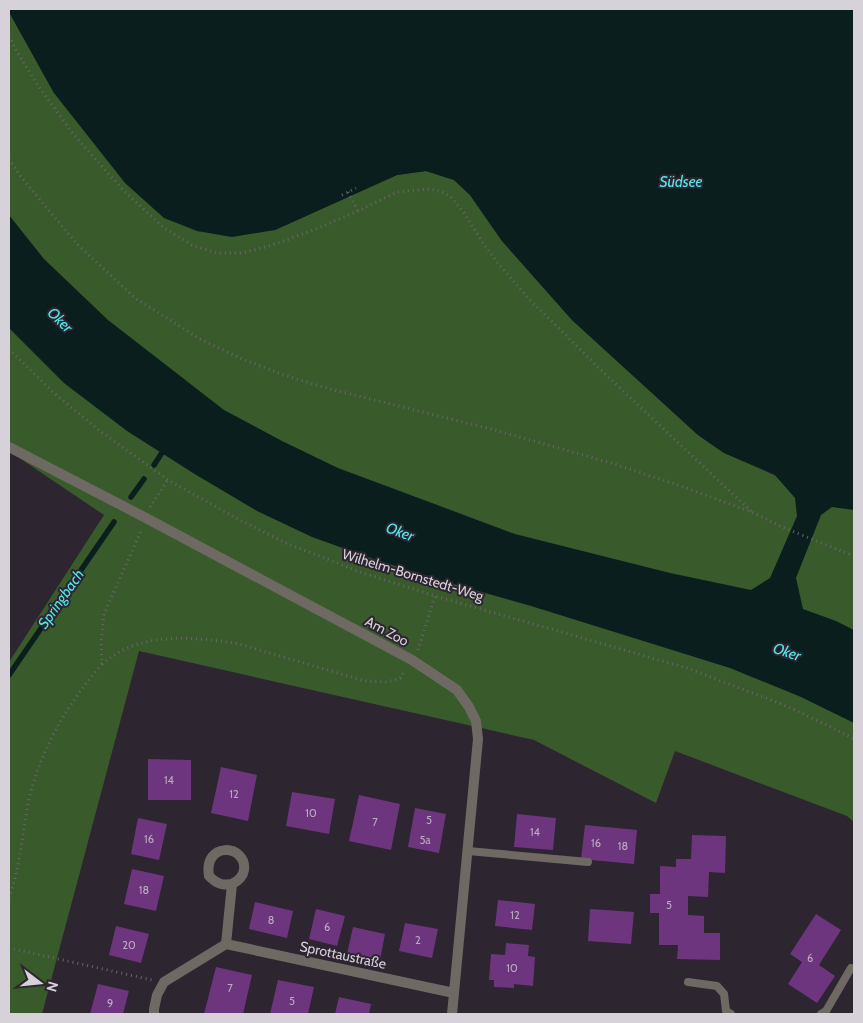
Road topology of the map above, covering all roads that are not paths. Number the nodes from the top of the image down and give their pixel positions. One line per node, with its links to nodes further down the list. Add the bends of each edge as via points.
1 (9, 448): 2 (street, Am Zoo, via 412,660 456,690 476,721 478,739)
2 (468, 850): 3 (lane); 8 (street, Am Zoo)
3 (588, 862)
4 (232, 884): 5 (street)
5 (226, 944): 8 (street, Sprottaustraße); 9 (street, via 164,982 157,994)
6 (851, 968): 12 (lane, via 826,1011)
7 (688, 982): 11 (lane, via 717,986 724,994 726,1011)
8 (454, 993): 10 (street, Am Zoo)
9 (154, 1014)
10 (452, 1014)
11 (731, 1014)
12 (820, 1014)

